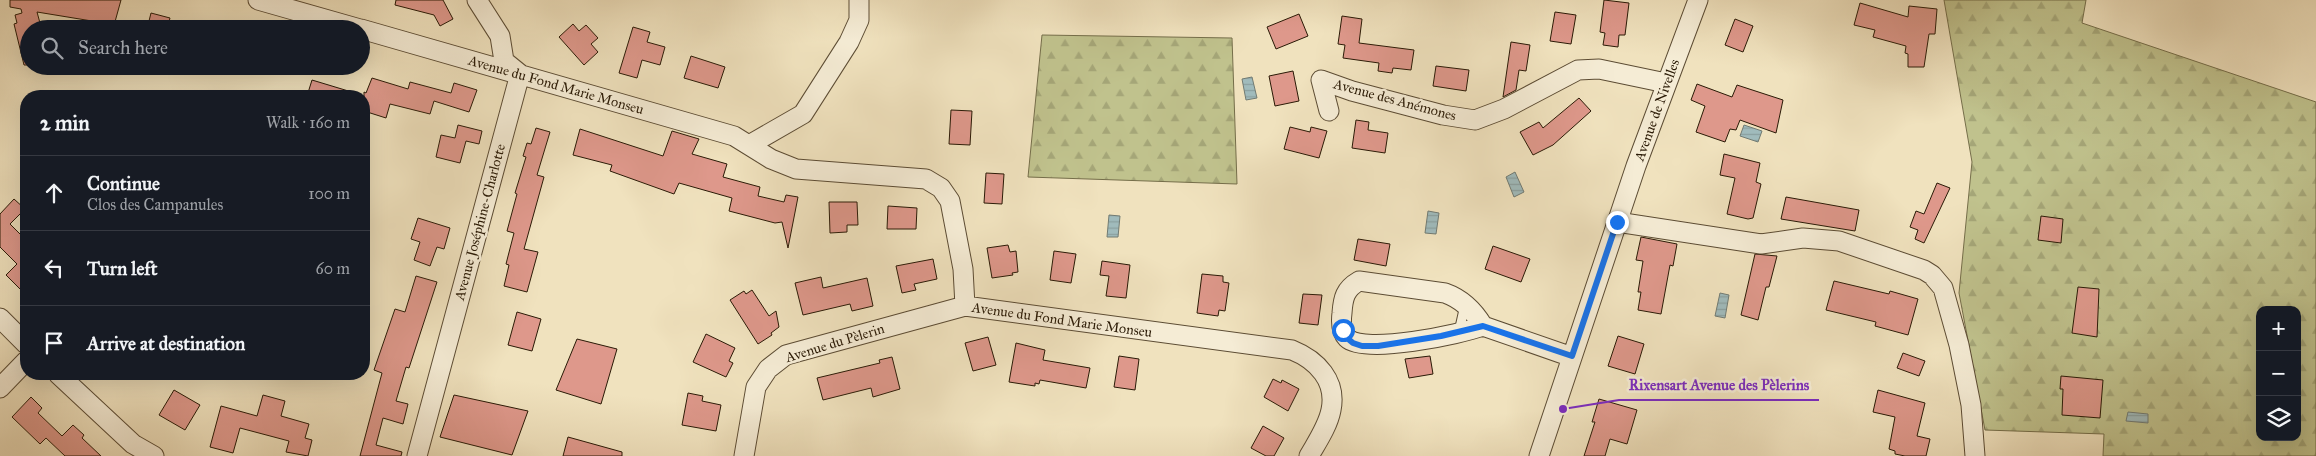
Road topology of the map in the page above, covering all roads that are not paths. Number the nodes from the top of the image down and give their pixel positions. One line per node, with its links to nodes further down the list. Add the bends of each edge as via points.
1 (258, 0): 5 (street, Avenue du Fond Marie Monseu)
2 (477, 0): 7 (street, via 500,36 504,61)
3 (859, 0): 10 (street, via 859,20 849,42 803,114)
4 (1698, 0): 8 (street, Avenue de Nivelles)
5 (328, 20)
6 (370, 32): 7 (street, Avenue du Fond Marie Monseu)
7 (520, 74): 10 (street, Avenue du Fond Marie Monseu, via 734,136); 23 (street, Avenue Joséphine-Charlotte)
8 (1666, 83): 9 (street, Avenue des Anémones, via 1599,69 1578,70 1504,110 1475,120 1443,115 1321,80); 11 (street, Avenue de Nivelles)
9 (1329, 111)
10 (749, 146): 13 (street, Avenue du Fond Marie Monseu, via 796,169 926,178 941,188 950,201 963,269)
11 (1617, 222): 18 (street, Avenue de Nivelles); 27 (street, via 1761,244 1803,238 1839,241 1932,275 1942,288 1959,345 1971,405)
12 (1466, 305): 15 (street); 16 (lane); 16 (street, via 1445,293 1367,281 1359,281 1345,293 1343,330 1353,343 1378,346)
13 (965, 306): 24 (street, Avenue du Pèlerin, via 786,355 768,369 756,387); 25 (street, Avenue du Fond Marie Monseu, via 1292,350 1307,356 1321,368 1332,395 1331,410)
14 (0, 318): 17 (street)
15 (1483, 326): 16 (street); 18 (street)
16 (1459, 332)
17 (20, 338)
18 (1572, 356): 26 (street, Avenue de Nivelles)
19 (20, 367): 21 (street)
20 (64, 380): 22 (street, via 133,444)
21 (0, 388)
22 (154, 456)
23 (416, 456)
24 (744, 456)
25 (1309, 456)
26 (1539, 456)
27 (1975, 456)

